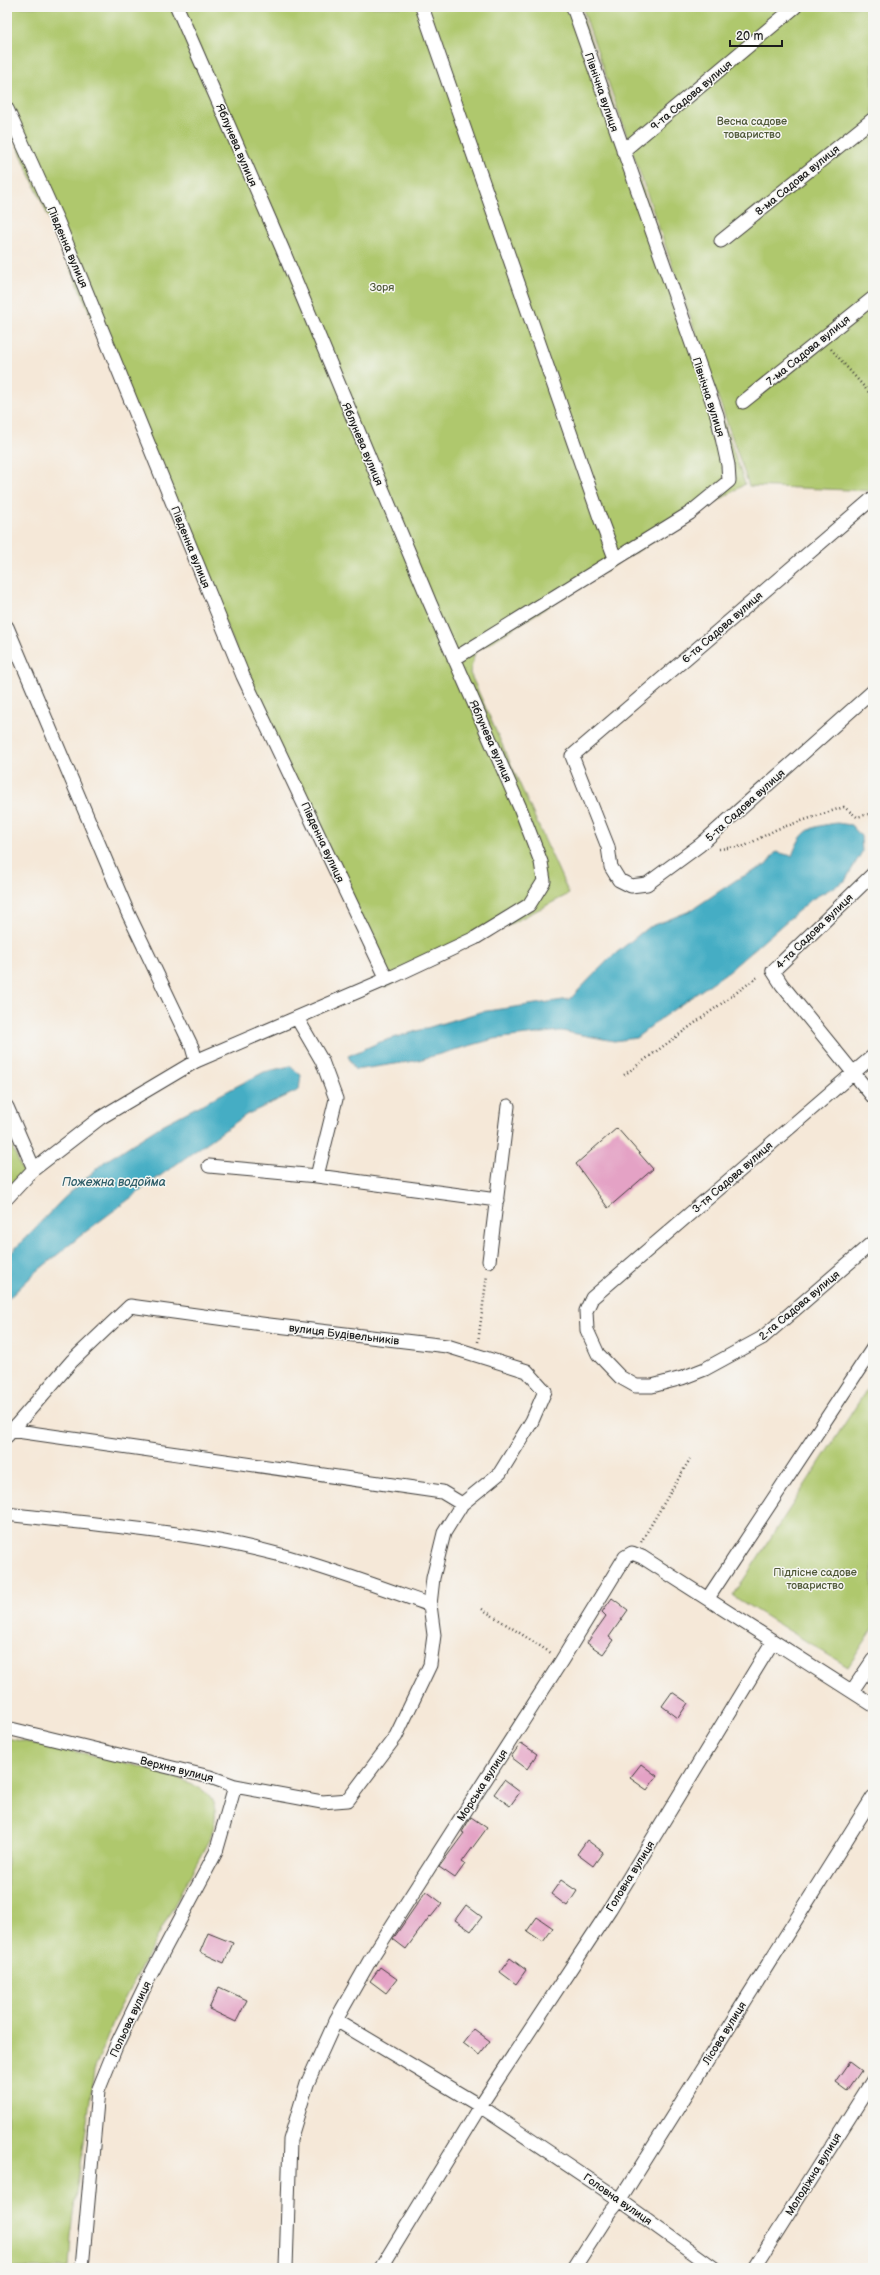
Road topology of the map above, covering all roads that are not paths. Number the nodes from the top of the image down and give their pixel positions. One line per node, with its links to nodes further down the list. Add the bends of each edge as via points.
1 (178, 7): 14 (street, Яблунева вулиця)
2 (422, 7): 12 (street)
3 (573, 7): 7 (street, Північна вулиця)
4 (795, 7): 7 (street, 9-та Садова вулиця)
5 (7, 109): 18 (street, Південна вулиця, via 58,222 243,676)
6 (873, 119): 8 (street, 8-ма Садова вулиця)
7 (623, 151): 12 (street, Північна вулиця, via 717,415 726,452 729,480 690,513)
8 (721, 241)
9 (873, 298): 10 (street, 7-ма Садова вулиця)
10 (743, 402)
11 (873, 498): 16 (street, 6-та Садова вулиця, via 572,756 608,847)
12 (616, 558): 14 (street, Північна вулиця)
13 (7, 627): 21 (street, via 128,913 192,1047)
14 (454, 659): 18 (street, Яблунева вулиця, via 521,810 541,862 544,882 529,905 475,938)
15 (873, 691): 16 (street, 5-та Садова вулиця, via 700,845 647,884 631,886 619,880)
16 (611, 867)
17 (873, 874): 22 (street, 4-та Садова вулиця, via 773,971)
18 (387, 979): 19 (street)
19 (297, 1018): 21 (street); 28 (street, via 322,1061 336,1099)
20 (873, 1056): 22 (street, 3-тя Садова вулиця)
21 (196, 1061): 27 (street, via 100,1118)
22 (852, 1074): 23 (street); 34 (street, 3-тя Садова вулиця, via 592,1298 586,1311 587,1330 598,1354 620,1377 636,1386)
23 (873, 1097)
24 (7, 1106): 27 (street)
25 (508, 1106): 30 (street)
26 (209, 1166): 28 (street)
27 (34, 1169): 29 (street)
28 (317, 1176): 30 (street)
29 (7, 1198)
30 (497, 1200): 32 (street)
31 (873, 1242): 34 (street, 2-га Садова вулиця, via 762,1338 705,1369)
32 (489, 1261)
33 (873, 1348): 38 (street)
34 (652, 1386)
35 (9, 1433): 36 (street, via 442,1492); 36 (street, вулиця Будівельників, via 72,1361 130,1306 447,1346 527,1371 545,1391 532,1421 500,1474)
36 (462, 1504): 39 (street, via 444,1533 433,1578)
37 (7, 1514): 39 (street, via 192,1536 277,1554)
38 (708, 1598): 40 (street); 47 (street, Морська вулиця, via 642,1557 632,1553 625,1557 370,1960)
39 (430, 1605): 45 (street, Верхня вулиця, via 434,1635 430,1665 396,1736 348,1800 322,1802)
40 (773, 1641): 42 (street); 49 (street, Головна вулиця, via 610,1909)
41 (873, 1660): 42 (street)
42 (852, 1691): 43 (street)
43 (873, 1705)
44 (7, 1728): 45 (street, Верхня вулиця, via 210,1776)
45 (235, 1786): 51 (street, Польова вулиця, via 216,1852 149,1978 117,2044 98,2091)
46 (873, 1797): 50 (street, Лісова вулиця)
47 (336, 2020): 49 (street, Головна вулиця); 52 (street, Морська вулиця, via 307,2084 290,2140)
48 (873, 2080): 56 (street, Молодіжна вулиця)
49 (480, 2106): 50 (street, Головна вулиця); 53 (street, Головна вулиця)
50 (620, 2200): 54 (street, Лісова вулиця); 55 (street, Головна вулиця)
51 (82, 2268)
52 (286, 2268)
53 (381, 2268)
54 (574, 2268)
55 (714, 2268)
56 (754, 2268)

